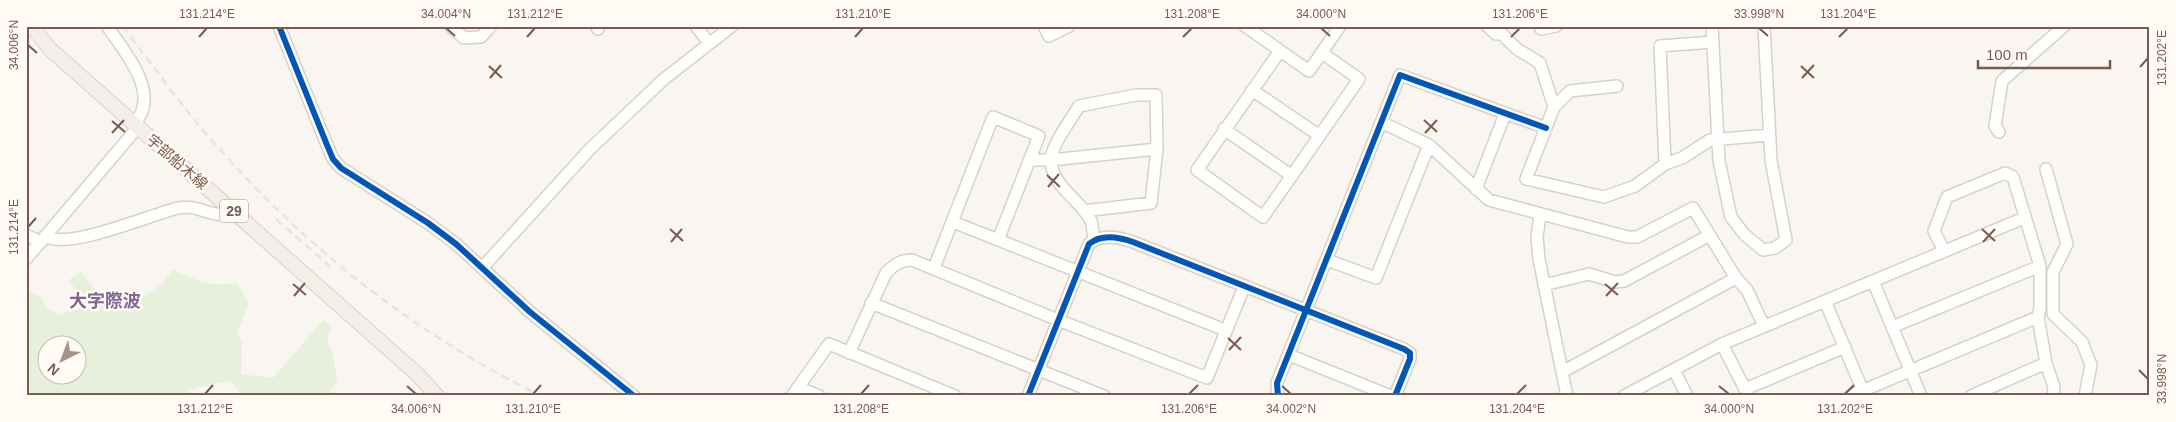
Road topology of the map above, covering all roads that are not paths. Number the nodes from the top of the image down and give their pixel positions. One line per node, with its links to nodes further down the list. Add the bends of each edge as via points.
1 (31, 26): 27 (main road, 宇部船木線 / 29, via 51,50)
2 (108, 26): 27 (street, via 144,90 144,104)
3 (280, 26): 56 (street, via 327,145 340,168 428,222)
4 (450, 26): 5 (street, via 464,38 481,37)
5 (491, 26)
6 (696, 26): 19 (street)
7 (732, 26): 19 (street)
8 (1044, 26): 9 (street, via 1049,36)
9 (1069, 26)
10 (1245, 26): 20 (street)
11 (1340, 26): 21 (street)
12 (1487, 26): 24 (street, via 1496,34 1499,31 1524,54 1540,63)
13 (1556, 26): 17 (street)
14 (1712, 26): 18 (street)
15 (1764, 26): 31 (street)
16 (2064, 26): 30 (street, via 2002,81 1995,126)
17 (1541, 29)
18 (1712, 42): 33 (street); 38 (street, via 1660,46)
19 (709, 43): 56 (street, via 664,79 590,149)
20 (1280, 51): 21 (street, via 1309,71); 23 (street)
21 (1322, 53): 32 (street, via 1359,79)
22 (1617, 86): 24 (street, via 1570,91)
23 (1252, 90): 29 (street); 32 (street)
24 (1554, 107): 28 (street)
25 (1505, 114): 26 (street, via 1400,75); 28 (street); 41 (street)
26 (1381, 122): 34 (street); 54 (street)
27 (136, 126): 42 (main road, 宇部船木線 / 29); 49 (street)
28 (1546, 128): 38 (street, via 1526,179 1604,198 1635,186)
29 (1224, 129): 40 (street); 40 (street, via 1197,170 1263,217)
30 (1999, 132)
31 (1769, 135): 33 (street); 33 (street, via 1786,240 1775,248 1763,250 1744,234 1731,217)
32 (1320, 136): 40 (street)
33 (1717, 139): 38 (street)
34 (1429, 145): 41 (street); 54 (street, via 1376,278)
35 (1157, 149): 37 (street); 37 (street, via 1156,95 1136,96 1079,106); 43 (street, via 1151,203)
36 (1029, 160): 37 (street); 46 (street, via 1039,136 994,117); 50 (street)
37 (1051, 160): 43 (street, via 1062,186)
38 (1664, 164)
39 (2046, 169): 99 (street, via 2068,244 2053,272 2053,314 2082,342 2091,366)
40 (1292, 176)
41 (1476, 189): 44 (street, via 1489,200)
42 (233, 211): 49 (street, via 217,215 203,209 179,207 94,234); 84 (main road, 宇部船木線 / 29, via 417,374)
43 (1084, 211): 51 (street, via 1092,222)
44 (1540, 215): 48 (street, via 1637,237 1693,208); 61 (street, via 1537,236)
45 (2024, 218): 52 (street); 52 (street, via 2013,177 2005,173 1997,176 1947,197 1934,231); 55 (street)
46 (953, 222): 50 (street); 57 (street)
47 (26, 235): 49 (street)
48 (1708, 236): 59 (street); 61 (street, via 1624,281 1615,282 1589,274)
49 (43, 239): 53 (street)
50 (998, 240): 58 (street)
51 (1094, 240): 58 (street, via 1089,244); 62 (street, via 1121,238)
52 (1944, 251): 60 (street)
53 (26, 259)
54 (1327, 260): 65 (street)
55 (2040, 266): 66 (street); 69 (street)
56 (482, 268): 85 (street, via 530,312)
57 (934, 268): 64 (street, via 903,260 886,273); 67 (street)
58 (1078, 272): 67 (street); 70 (street)
59 (1736, 278): 68 (street, via 1747,290); 79 (street)
60 (1873, 281): 63 (street); 69 (street)
61 (1544, 285): 79 (street)
62 (1244, 287): 65 (street); 70 (street)
63 (1825, 301): 68 (street); 72 (street)
64 (871, 303): 73 (street); 76 (street)
65 (1306, 311): 74 (street); 92 (street, via 1410,353)
66 (2038, 317): 75 (street); 78 (street)
67 (1058, 320): 70 (street, via 1207,378); 76 (street)
68 (1764, 326): 71 (street)
69 (1892, 327): 78 (street)
70 (1225, 330)
71 (1722, 344): 77 (street); 81 (street)
72 (1845, 348): 81 (street); 82 (street)
73 (850, 353): 80 (street, via 829,344); 87 (street)
74 (1289, 355): 90 (street, via 1277,383); 91 (street)
75 (2046, 363): 97 (street); 98 (street, via 2054,387)
76 (1039, 369): 88 (street); 89 (street)
77 (1674, 370): 83 (street); 94 (street)
78 (1910, 371): 82 (street); 96 (street)
79 (1562, 372): 93 (street)
80 (795, 391): 86 (street)
81 (1747, 392)
82 (1864, 393): 95 (street)
83 (1626, 395)
84 (437, 396)
85 (634, 396)
86 (819, 396)
87 (955, 396)
88 (1028, 396)
89 (1104, 396)
90 (1278, 396)
91 (1391, 396)
92 (1395, 396)
93 (1567, 396)
94 (1687, 396)
95 (1850, 396)
96 (1921, 396)
97 (1971, 396)
98 (2053, 396)
99 (2086, 396)

